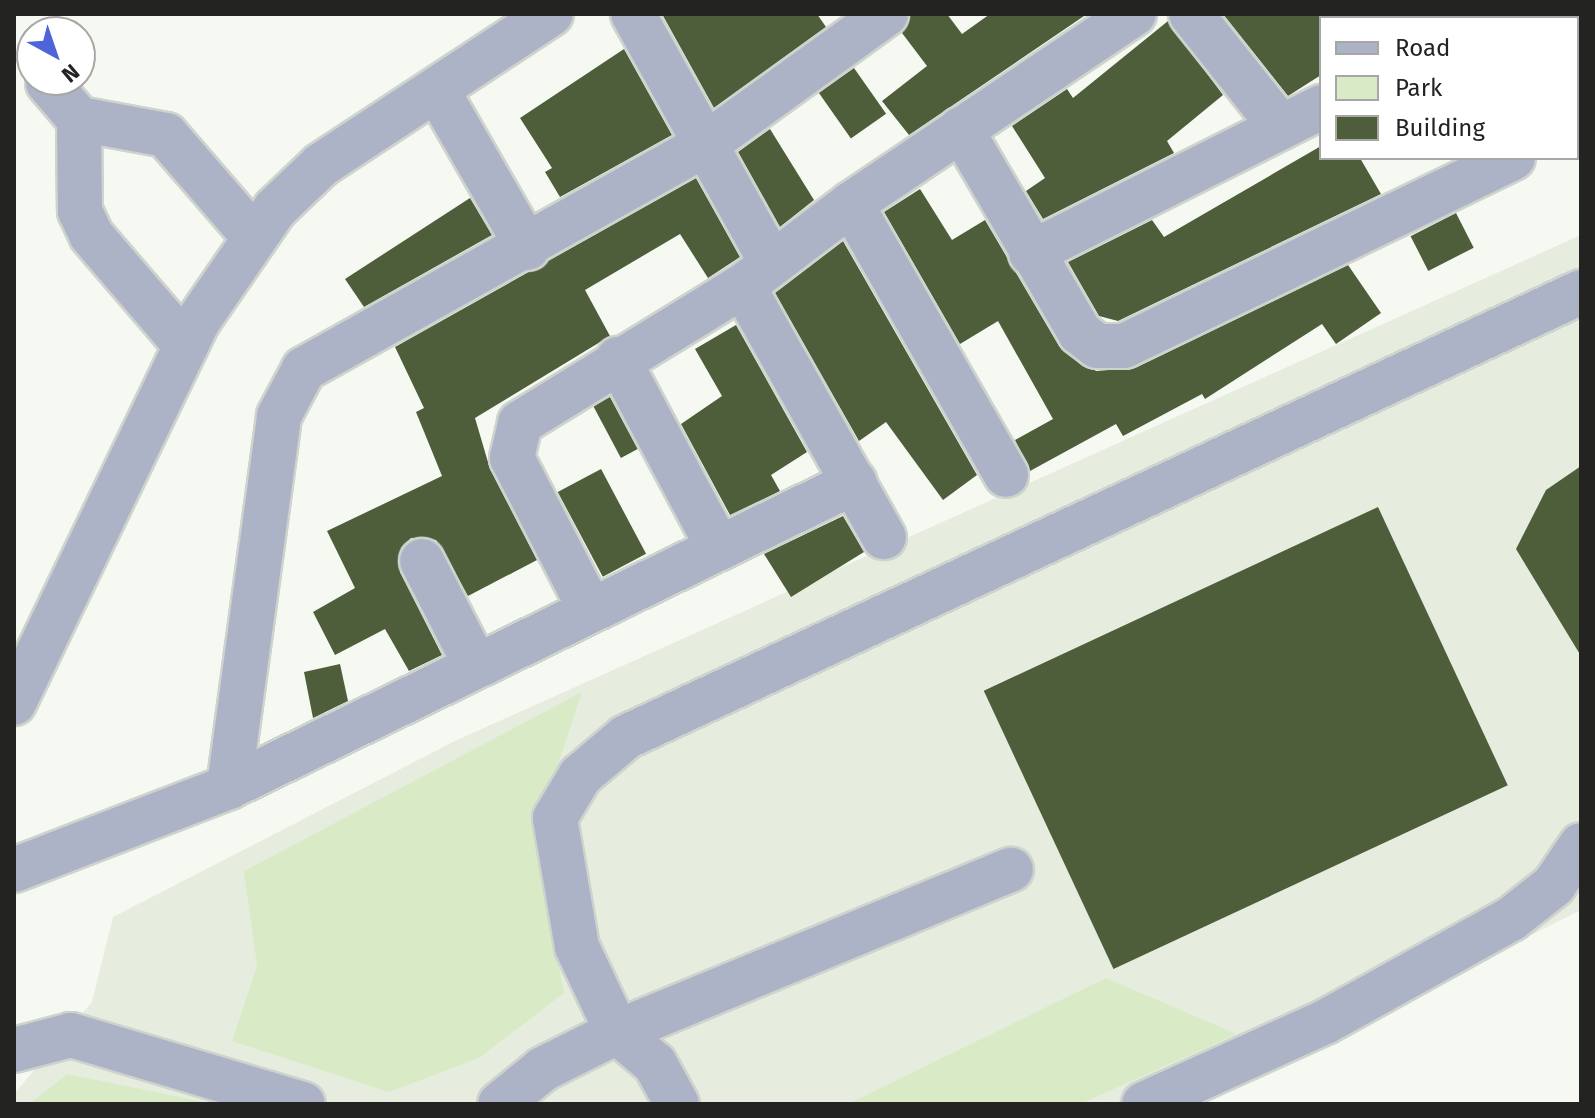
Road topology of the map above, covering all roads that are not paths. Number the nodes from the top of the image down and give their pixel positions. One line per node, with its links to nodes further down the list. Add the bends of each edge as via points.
1 (633, 14): 12 (street)
2 (886, 14): 12 (street)
3 (1134, 14): 11 (street)
4 (1191, 14): 10 (street)
5 (547, 16): 6 (street)
6 (437, 90): 15 (street, via 297,183); 16 (street)
7 (59, 96): 9 (street)
8 (1319, 108): 10 (street)
9 (79, 119): 15 (street, via 166,135); 20 (street, via 80,211 91,235)
10 (1281, 127): 17 (street)
11 (961, 129): 14 (street); 17 (street)
12 (706, 144): 16 (street); 18 (street)
13 (1507, 160): 17 (street, via 1124,346 1097,346 1080,333)
14 (851, 204): 18 (street); 22 (street)
15 (254, 237): 20 (street)
16 (528, 248): 30 (street, via 320,354 291,389 279,416)
17 (1031, 253)
18 (757, 274): 21 (street); 23 (street)
19 (1581, 292): 34 (street, via 626,737 580,776 555,818 577,947)
20 (186, 346): 29 (street)
21 (618, 359): 25 (street); 27 (street, via 520,423 512,441 512,458)
22 (1006, 475)
23 (855, 482): 24 (street); 25 (street)
24 (884, 537)
25 (716, 543): 27 (street)
26 (422, 561): 28 (street)
27 (590, 609): 28 (street)
28 (476, 666): 30 (street)
29 (14, 703)
30 (229, 787): 32 (street)
31 (1581, 845): 39 (street, via 1554,885 1511,919 1325,1022)
32 (14, 870)
33 (1011, 870): 34 (street)
34 (617, 1032): 37 (street, via 543,1069); 38 (street, via 655,1064)
35 (14, 1050): 36 (street, via 71,1035)
36 (303, 1104)
37 (500, 1104)
38 (677, 1104)
39 (1144, 1104)

